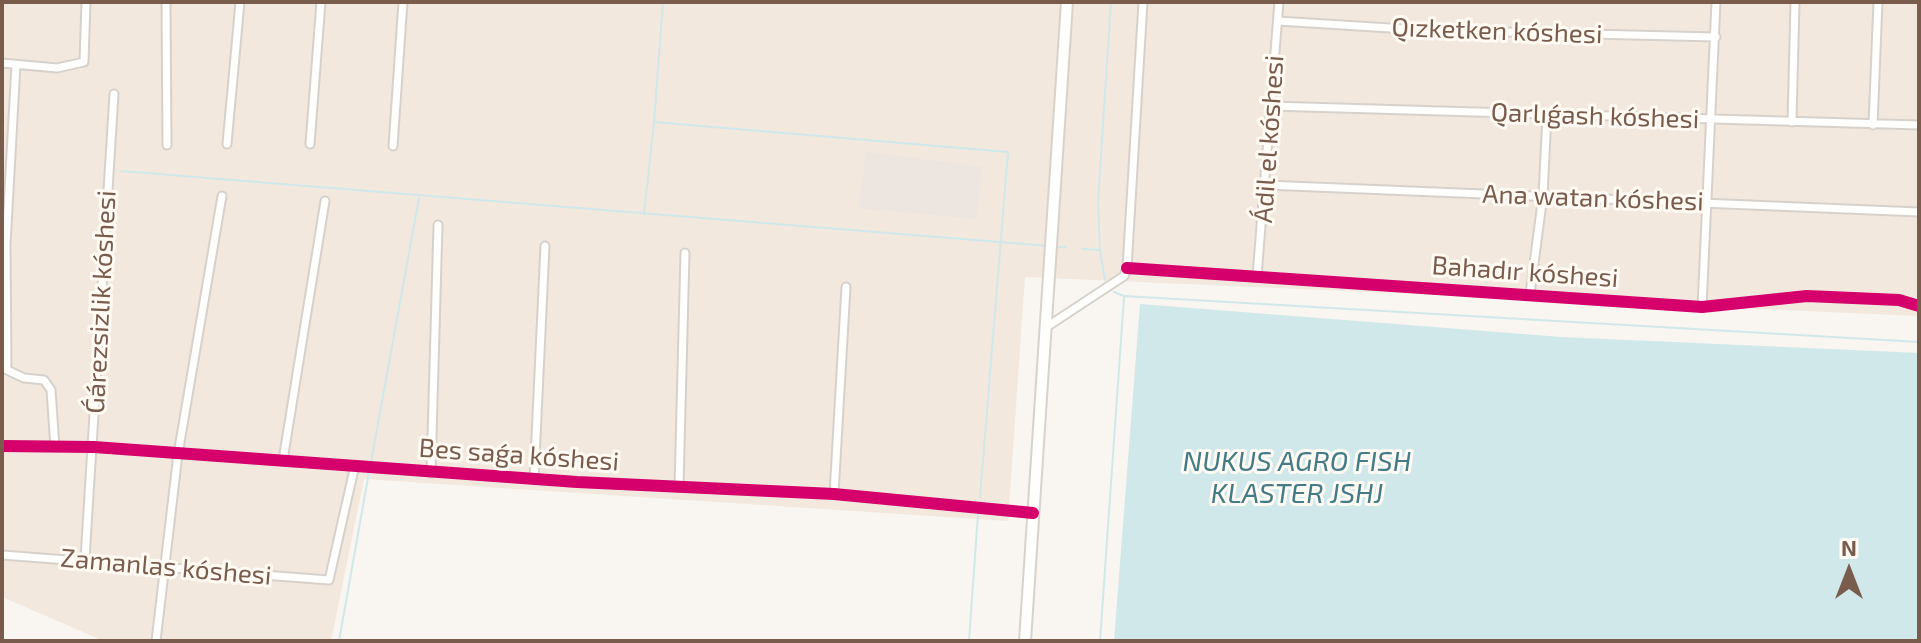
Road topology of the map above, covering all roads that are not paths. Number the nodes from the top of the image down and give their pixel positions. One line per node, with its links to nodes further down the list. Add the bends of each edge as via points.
1 (86, 2): 15 (street, via 84,62 57,68)
2 (166, 2): 25 (street)
3 (240, 2): 23 (street)
4 (321, 2): 24 (street)
5 (403, 2): 26 (street)
6 (1067, 2): 42 (main road)
7 (1143, 2): 36 (street)
8 (1279, 2): 12 (street, Ádil el kóshesi)
9 (1716, 2): 13 (street)
10 (1795, 2): 20 (street)
11 (1878, 2): 21 (street)
12 (1278, 21): 13 (street, Qızketken kóshesi); 17 (street, Ádil el kóshesi)
13 (1716, 37): 19 (street)
14 (2, 63): 15 (street)
15 (16, 65): 44 (street, via 6,244 7,370 44,380 51,390)
16 (114, 94): 45 (street, Ǵárezsizlik kóshesi)
17 (1271, 106): 18 (street, Qarlıǵash kóshesi); 27 (street, Ádil el kóshesi)
18 (1547, 115): 19 (street, Qarlıǵash kóshesi); 28 (street)
19 (1712, 120): 20 (street, Qarlıǵash kóshesi); 31 (street)
20 (1792, 122): 21 (street, Qarlıǵash kóshesi)
21 (1873, 125): 22 (street, Qarlıǵash kóshesi)
22 (1919, 125)
23 (227, 144)
24 (310, 144)
25 (167, 145)
26 (393, 146)
27 (1266, 185): 28 (street, Ana watan kóshesi); 37 (street, Ádil el kóshesi)
28 (1543, 195): 31 (street, Ana watan kóshesi); 39 (street)
29 (222, 196): 46 (street)
30 (325, 201): 47 (street)
31 (1705, 202): 32 (street, Ana watan kóshesi); 41 (street)
32 (1919, 212)
33 (438, 225): 49 (street)
34 (545, 246): 50 (street)
35 (685, 253): 51 (street)
36 (1127, 268): 37 (street, Bahadır kóshesi); 42 (street, via 1124,276)
37 (1257, 276): 39 (street, Bahadır kóshesi)
38 (846, 287): 52 (street)
39 (1530, 294): 41 (street, Bahadır kóshesi)
40 (1919, 306): 41 (street, Bahadır kóshesi, via 1899,300 1807,296)
41 (1702, 307)
42 (1044, 329): 53 (main road)
43 (2, 446): 44 (street, Bes saǵa kóshesi)
44 (55, 447): 45 (street, Bes saǵa kóshesi)
45 (94, 447): 46 (street, Bes saǵa kóshesi); 55 (street, Ǵárezsizlik kóshesi)
46 (178, 454): 47 (street, Bes saǵa kóshesi); 56 (street)
47 (283, 460): 48 (street, Bes saǵa kóshesi)
48 (355, 465): 49 (street, Bes saǵa kóshesi); 56 (street, Zamanlas kóshesi, via 329,580)
49 (431, 473): 50 (street, Bes saǵa kóshesi)
50 (534, 480): 51 (street, Bes saǵa kóshesi)
51 (679, 486): 52 (street, Bes saǵa kóshesi)
52 (834, 494): 53 (street, Bes saǵa kóshesi)
53 (1033, 513): 58 (main road)
54 (2, 555): 55 (street, Zamanlas kóshesi)
55 (85, 559): 56 (street, Zamanlas kóshesi)
56 (165, 567): 57 (street)
57 (156, 641)
58 (1025, 641)

